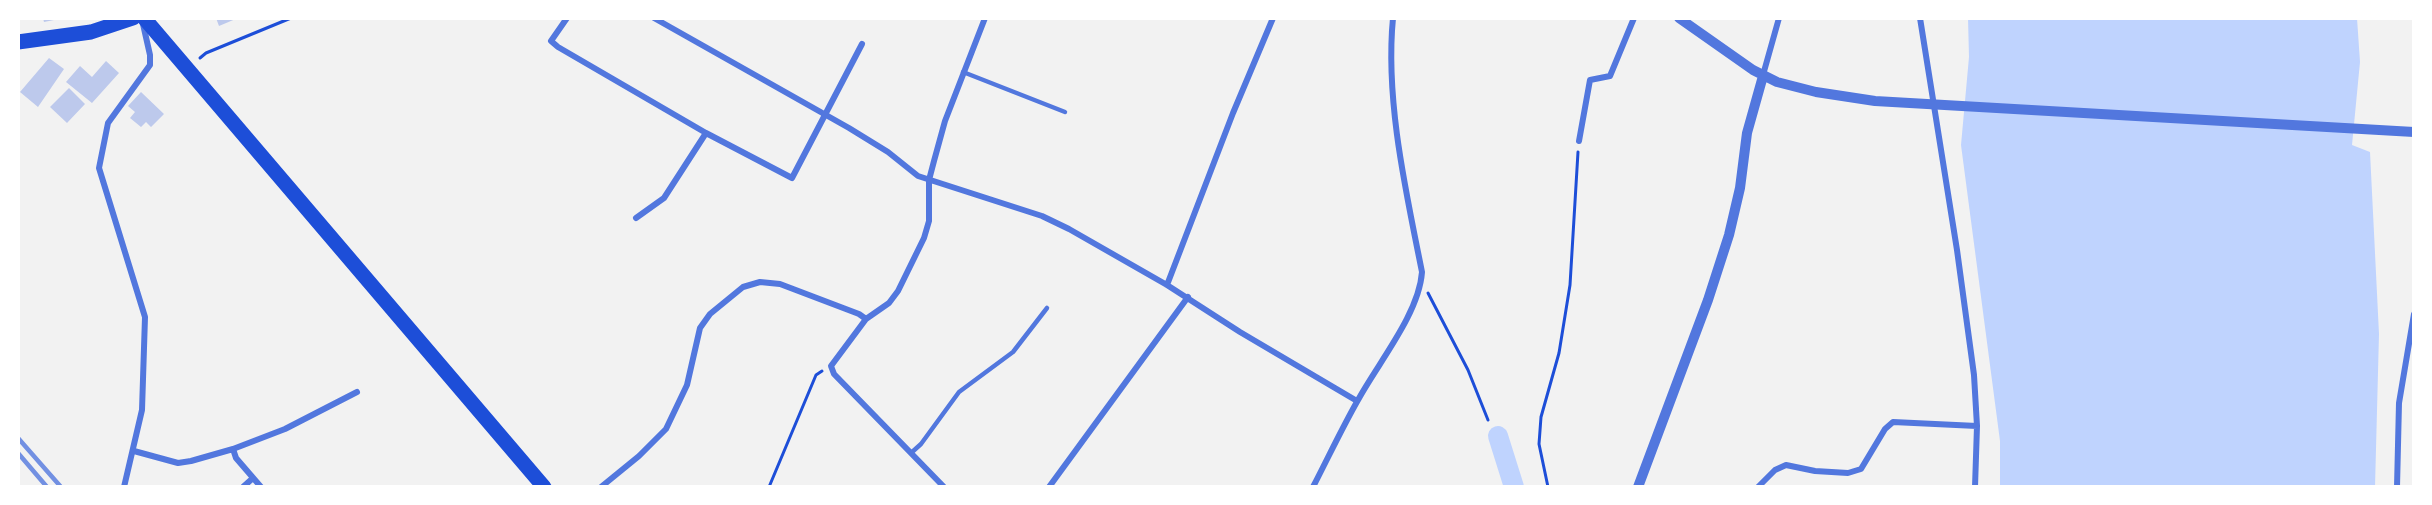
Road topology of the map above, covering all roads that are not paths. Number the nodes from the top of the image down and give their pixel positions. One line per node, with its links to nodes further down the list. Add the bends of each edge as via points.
1 (133, 18): 12 (highway, via 91,32)
2 (143, 18): 35 (street, via 150,65 108,123 99,168 144,316 142,410); 41 (highway)
3 (567, 18): 20 (street, via 550,41)
4 (654, 18): 18 (street)
5 (985, 18): 14 (street)
6 (1273, 18): 24 (street)
7 (1393, 18): 32 (street, via 1390,46 1398,141 1422,272 1421,285 1405,321)
8 (1634, 18): 21 (street, via 1610,76 1590,80)
9 (1679, 18): 15 (street)
10 (1779, 18): 15 (street)
11 (1920, 18): 16 (street)
12 (18, 42)
13 (862, 44): 18 (street)
14 (963, 72): 17 (lane); 22 (street)
15 (1763, 76): 16 (street, via 1816,92); 46 (street, via 1729,235)
16 (1932, 104): 19 (street); 33 (street, via 1957,250)
17 (1065, 112)
18 (824, 114): 20 (street, via 792,178); 22 (street)
19 (2414, 132)
20 (706, 133): 23 (street, via 664,198)
21 (1579, 141)
22 (929, 180): 24 (street, via 1042,216); 28 (street, via 929,221 924,238 898,291 889,303)
23 (636, 218)
24 (1167, 285): 25 (street)
25 (1188, 297): 32 (street); 44 (street)
26 (1047, 309): 36 (lane, via 1014,352 959,392)
27 (2414, 314): 29 (street)
28 (866, 319): 36 (street, via 831,366 834,374); 42 (street, via 780,284 760,282 743,287 710,314 700,328 687,385 666,429)
29 (2405, 378): 30 (street); 49 (street, via 2398,404)
30 (2414, 378)
31 (357, 392): 34 (street, via 285,429)
32 (1357, 401): 45 (street)
33 (1977, 426): 47 (street, via 1893,422 1861,469 1848,473 1786,465); 48 (street)
34 (233, 449): 35 (street, via 178,463); 37 (street)
35 (134, 451): 38 (street)
36 (910, 453): 43 (street)
37 (253, 478): 39 (street); 40 (street)
38 (124, 487)
39 (243, 487)
40 (261, 487)
41 (544, 487)
42 (601, 487)
43 (944, 487)
44 (1049, 487)
45 (1313, 487)
46 (1638, 487)
47 (1758, 487)
48 (1975, 487)
49 (2397, 487)

